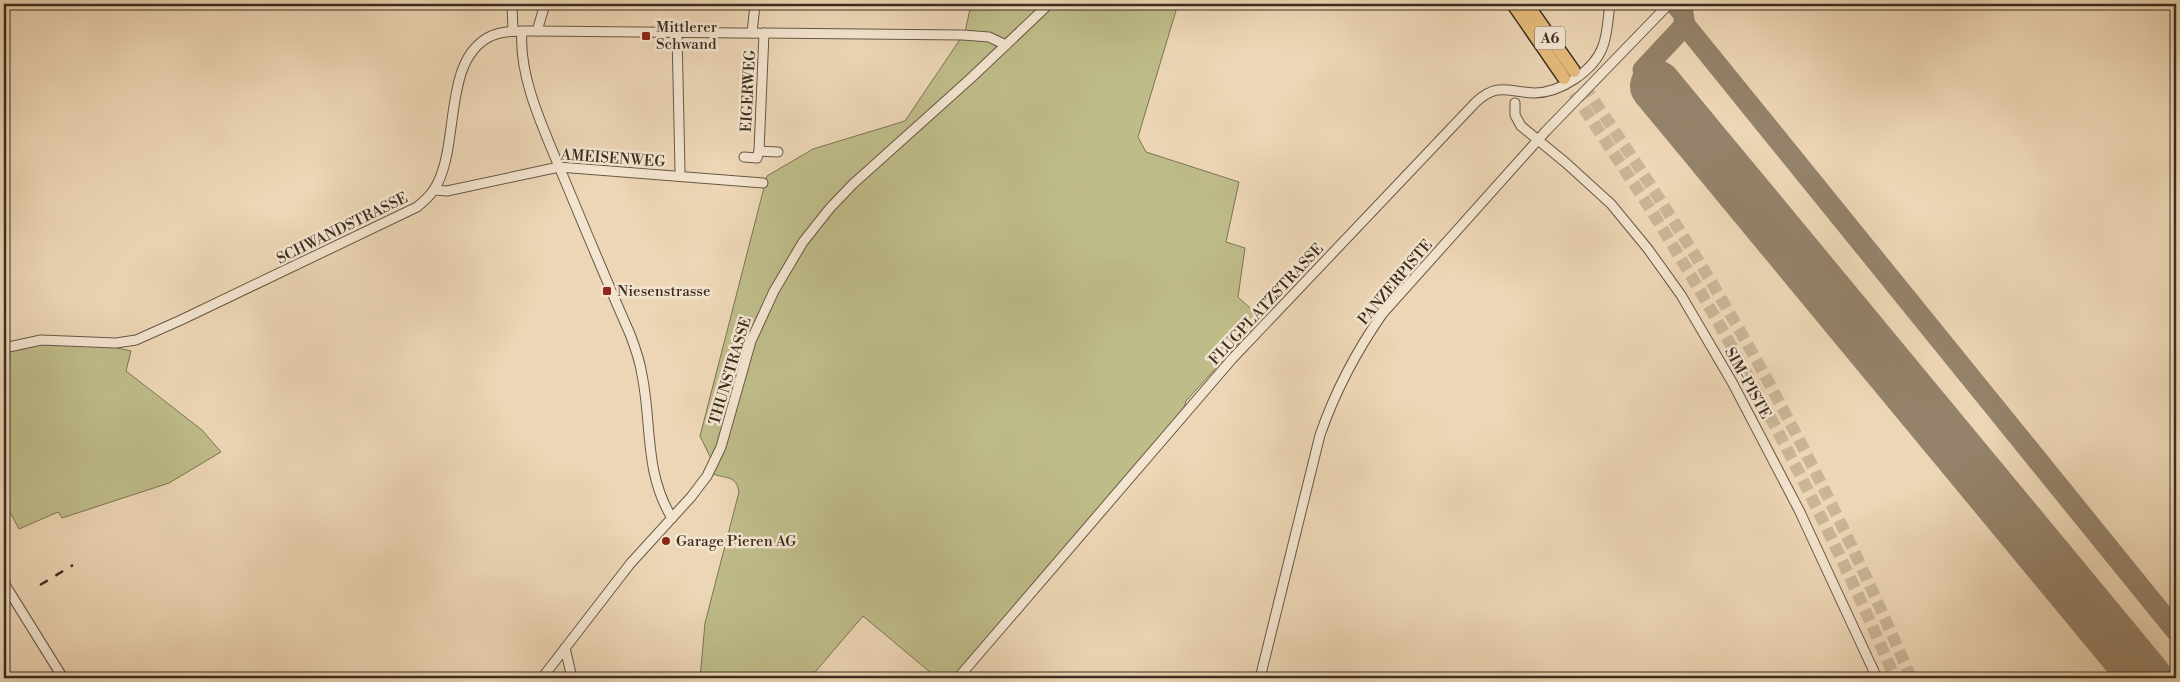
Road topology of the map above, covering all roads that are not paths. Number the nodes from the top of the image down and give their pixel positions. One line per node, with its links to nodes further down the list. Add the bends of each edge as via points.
1 (512, 4): 9 (street)
2 (545, 4): 10 (street)
3 (755, 4): 12 (street)
4 (1049, 4): 14 (street, THUNSTRASSE)
5 (1513, 4): 6 (highway, A6, via 1569,75)
6 (1527, 4)
7 (1610, 4): 15 (street, FLUGPLATZSTRASSE, via 1603,46)
8 (1669, 4): 16 (street, PANZERPISTE)
9 (518, 31): 10 (street, SCHWANDSTRASSE); 22 (street, via 528,85); 25 (street, SCHWANDSTRASSE, via 497,34 484,41 465,62 444,165)
10 (536, 31): 11 (street, SCHWANDSTRASSE)
11 (677, 33): 12 (street, SCHWANDSTRASSE); 23 (street)
12 (752, 33): 13 (street, SCHWANDSTRASSE)
13 (764, 33): 14 (street, SCHWANDSTRASSE, via 983,36 995,38); 19 (street, EIGERWEG)
14 (1006, 45): 27 (street, THUNSTRASSE, via 853,184 803,242 777,284 751,341 715,461 698,488)
15 (1590, 65): 16 (street); 33 (street, FLUGPLATZSTRASSE, via 1553,90 1535,93 1500,89 1487,93 1476,102 1232,359)
16 (1600, 74): 18 (street, PANZERPISTE)
17 (1515, 103): 18 (street, SIM-PISTE, via 1520,126)
18 (1538, 139): 34 (street, PANZERPISTE, via 1383,313 1339,388 1320,435); 35 (street, SIM-PISTE, via 1592,185 1629,224 1681,295 1799,510)
19 (759, 151): 20 (street, EIGERWEG); 21 (street, EIGERWEG, via 757,158)
20 (778, 152)
21 (744, 157)
22 (558, 167): 24 (street, AMEISENWEG); 25 (street, AMEISENWEG, via 447,191); 27 (street, via 636,352 643,375 654,476)
23 (680, 171)
24 (762, 182)
25 (434, 190): 26 (street, SCHWANDSTRASSE, via 404,215 150,335 116,343 41,340)
26 (4, 348)
27 (672, 518): 29 (street, THUNSTRASSE, via 630,564)
28 (4, 583): 30 (street)
29 (565, 648): 31 (street, THUNSTRASSE); 32 (street)
30 (63, 678)
31 (542, 678)
32 (572, 678)
33 (958, 678)
34 (1260, 678)
35 (1877, 678)

